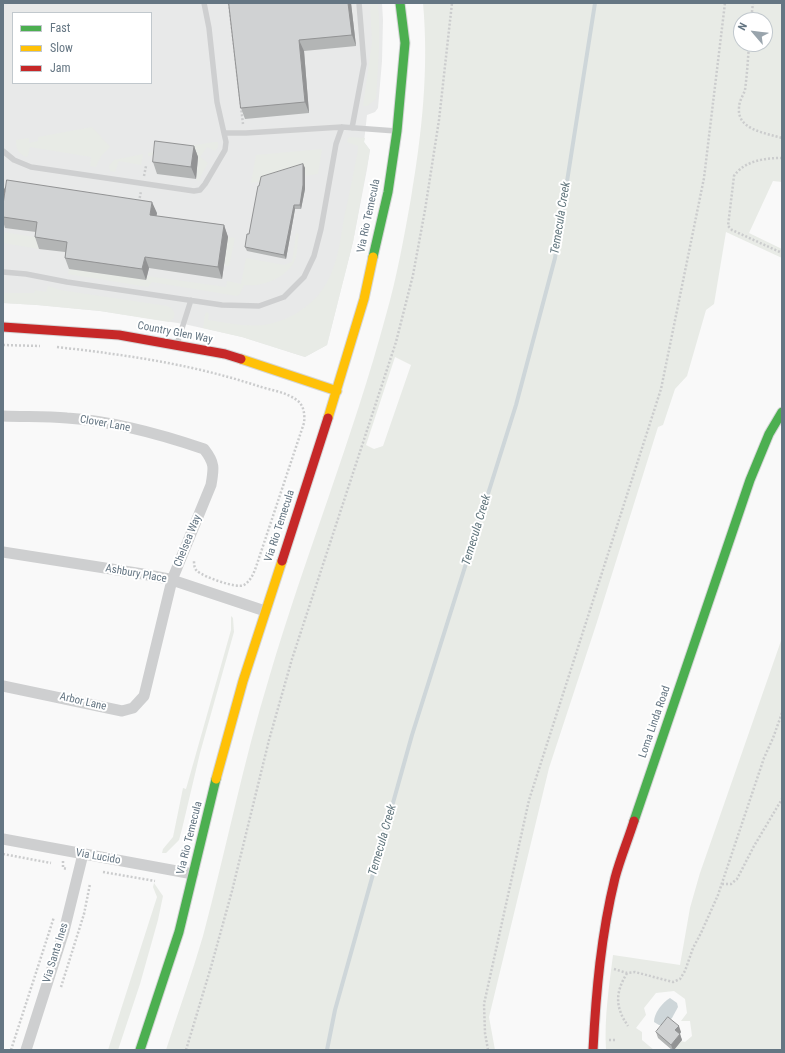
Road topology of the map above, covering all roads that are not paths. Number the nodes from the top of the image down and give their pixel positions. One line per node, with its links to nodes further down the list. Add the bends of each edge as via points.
1 (204, 3): 7 (lane, via 217,102)
2 (359, 3): 5 (lane, via 364,64)
3 (400, 3): 6 (street, Via Rio Temecula, via 404,43)
4 (342, 127): 5 (lane); 7 (lane); 10 (lane, via 336,144 321,229 314,256 304,277 284,297 259,306 222,305)
5 (352, 128): 6 (lane)
6 (397, 132): 13 (street, Via Rio Temecula, via 388,192 364,299)
7 (225, 133): 8 (lane, via 224,150 205,184 194,192 31,167 14,160)
8 (3, 151)
9 (3, 272): 10 (lane)
10 (191, 300): 12 (lane)
11 (3, 327): 12 (street, Country Glen Way, via 119,335)
12 (177, 345): 13 (street, Country Glen Way, via 225,354)
13 (337, 391): 19 (street, Via Rio Temecula)
14 (782, 412): 27 (street, Loma Linda Road, via 769,434 750,480 615,877 604,928 597,983)
15 (3, 416): 16 (street, Clover Lane, via 100,422 129,427)
16 (204, 449): 18 (street, Chelsea Way, via 210,456 214,468 210,485)
17 (3, 552): 18 (street, Ashbury Place)
18 (172, 580): 19 (street, Ashbury Place); 20 (street, Chelsea Way)
19 (266, 611): 24 (street, Via Rio Temecula, via 223,752)
20 (148, 683): 21 (street, Arbor Lane, via 144,696 133,708 122,711)
21 (3, 686)
22 (3, 839): 23 (street, Via Lucido)
23 (83, 854): 24 (street, Via Lucido); 25 (street, Via Santa Ines, via 64,932)
24 (193, 874): 26 (street, Via Rio Temecula, via 179,932)
25 (26, 1050)
26 (140, 1050)
27 (593, 1050)

